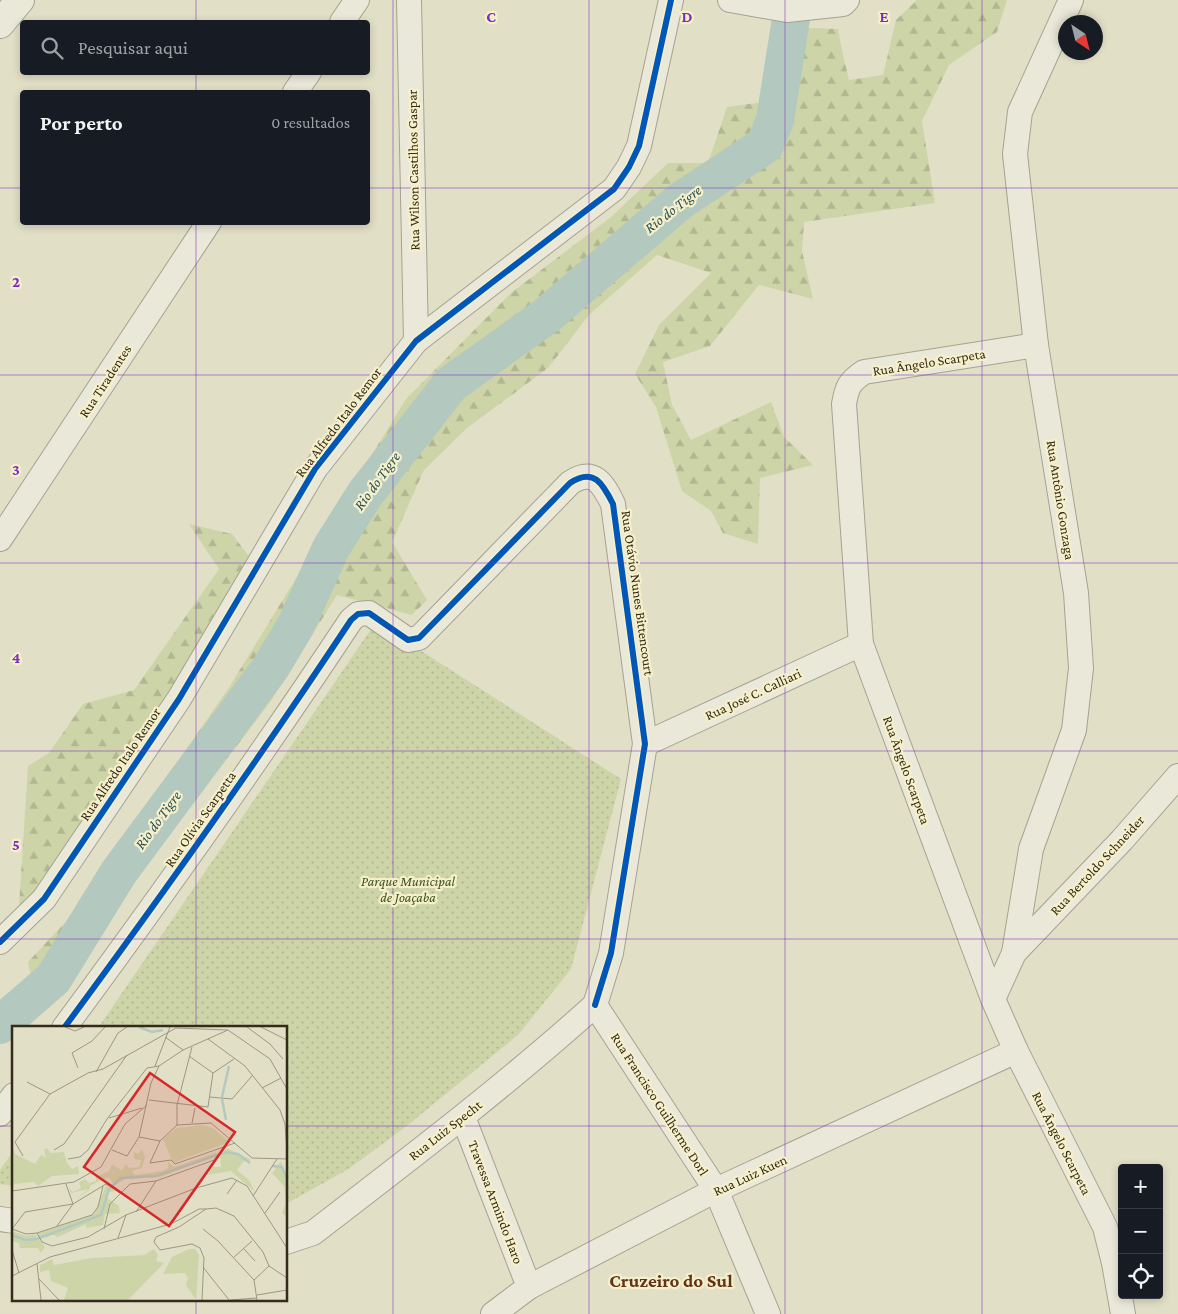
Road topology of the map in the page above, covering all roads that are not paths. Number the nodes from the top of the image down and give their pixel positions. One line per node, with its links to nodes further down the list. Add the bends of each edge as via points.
1 (20, 0): 9 (street)
2 (357, 0): 8 (street)
3 (409, 0): 13 (street, Rua Wilson Castilhos Gaspar)
4 (671, 0): 13 (street, Rua Alfredo Italo Remor, via 639,146 614,189)
5 (730, 0): 7 (street, via 787,10)
6 (1070, 0): 14 (street, Rua Antônio Gonzaga, via 1020,112 1017,137 1016,154)
7 (845, 2)
8 (343, 20)
9 (0, 24)
10 (307, 75): 11 (street)
11 (296, 90)
12 (207, 225): 15 (street, Rua Tiradentes)
13 (416, 341): 20 (street, Rua Alfredo Italo Remor, via 315,468 179,699 44,899)
14 (1036, 345): 17 (street, Rua Ângelo Scarpeta, via 864,372 852,380 844,404); 21 (street, Rua Antônio Gonzaga, via 1076,593 1081,668 1074,730 1031,849)
15 (0, 539)
16 (351, 620): 18 (street, Rua Otávio Nunes Bittencourt, via 358,614 369,613 408,640 419,638 570,482 589,476 599,481 613,504); 24 (street, Rua Olívia Scarpetta, via 298,701)
17 (862, 644): 18 (street, Rua José C. Calliari); 22 (street, Rua Ângelo Scarpeta)
18 (646, 744): 23 (street, Rua Otávio Nunes Bittencourt, via 611,952)
19 (1178, 776): 21 (street, Rua Bertoldo Schneider)
20 (0, 942)
21 (1014, 954): 22 (street, Rua Antônio Gonzaga)
22 (993, 999): 25 (street, Rua Ângelo Scarpeta)
23 (595, 1005): 28 (street, Rua Luiz Specht); 29 (street, Rua Francisco Guilherme Dorl)
24 (65, 1026)
25 (1016, 1051): 29 (street, Rua Luiz Kuen); 34 (street, Rua Ângelo Scarpeta, via 1105,1227)
26 (12, 1098): 27 (street)
27 (0, 1114)
28 (462, 1117): 30 (street, Rua Luiz Specht, via 313,1233); 31 (street, Travessa Armindo Haro)
29 (716, 1190): 31 (street, Rua Luiz Kuen); 33 (street, Rua Francisco Guilherme Dorl)
30 (288, 1241)
31 (529, 1287): 32 (street, Rua Luiz Kuen)
32 (493, 1314)
33 (768, 1314)
34 (1123, 1314)

